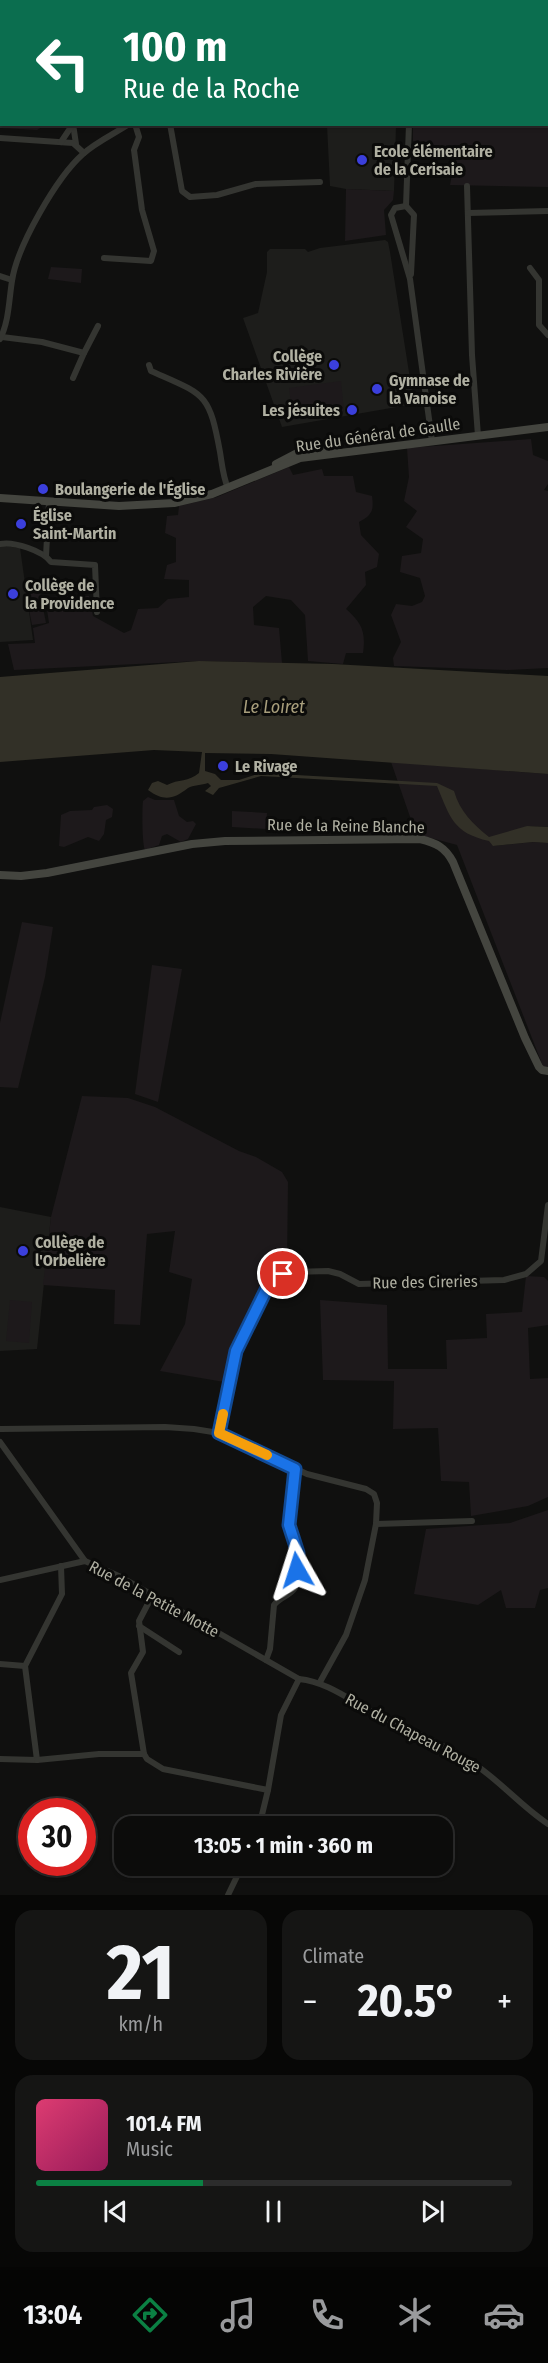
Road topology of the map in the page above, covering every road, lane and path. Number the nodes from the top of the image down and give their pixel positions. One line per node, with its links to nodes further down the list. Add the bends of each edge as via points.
1 (72, 126): 8 (street)
2 (73, 126): 9 (street)
3 (126, 126): 10 (street)
4 (136, 126): 16 (street, via 139,132 134,150 142,210 154,251 151,261)
5 (170, 126): 11 (street, via 182,191 190,197 217,195 256,184)
6 (409, 126): 13 (street)
7 (0, 138): 8 (street)
8 (61, 142): 9 (street)
9 (76, 144): 10 (street)
10 (84, 153): 20 (street, via 35,220)
11 (320, 182)
12 (466, 186): 15 (street)
13 (406, 206): 19 (street, via 414,215); 19 (street, via 395,208 391,215)
14 (548, 211): 15 (street)
15 (468, 213): 28 (street)
16 (104, 258)
17 (530, 268): 22 (street, via 539,280 539,325)
18 (0, 276): 20 (street)
19 (410, 279): 29 (street)
20 (12, 280): 23 (street)
21 (98, 326): 24 (street)
22 (548, 335)
23 (1, 338): 24 (street, via 42,342)
24 (84, 353): 26 (street)
25 (149, 365): 30 (street, via 151,371 187,387 207,402)
26 (73, 378)
27 (548, 427): 28 (street, Rue du Général de Gaulle, via 536,424)
28 (477, 433): 29 (street, Rue du Général de Gaulle)
29 (432, 438): 30 (street, Rue du Général de Gaulle, via 299,452)
30 (227, 487): 32 (street, Rue du Général de Gaulle, via 174,502 119,506)
31 (0, 498): 32 (street, Rue du Général de Gaulle)
32 (49, 502): 34 (street)
33 (0, 544): 34 (street, via 11,543)
34 (46, 556): 35 (street, via 51,562 94,565)
35 (97, 612)
36 (0, 875): 37 (street, Rue de la Reine Blanche, via 47,873 225,841 420,839 439,844 453,862 525,1038 539,1067)
37 (548, 1071)
38 (548, 1205): 40 (street, Rue des Cireries, via 541,1261 526,1274 504,1280 358,1284 328,1271 276,1276 236,1351)
39 (0, 1429): 40 (street, via 165,1427)
40 (219, 1433): 42 (street)
41 (0, 1442): 45 (street)
42 (295, 1469): 44 (street, via 374,1494); 51 (street, via 289,1525 298,1553 296,1588 274,1605)
43 (472, 1521): 44 (street)
44 (376, 1524): 55 (street, via 356,1609)
45 (85, 1561): 46 (street, Rue de la Petite Motte); 48 (street, Rue de la Petite Motte)
46 (61, 1566): 47 (street, Rue de la Petite Motte); 53 (street, via 62,1594)
47 (0, 1580)
48 (152, 1596): 49 (street); 51 (street, Rue de la Petite Motte)
49 (139, 1626): 50 (street); 56 (street, via 143,1652 131,1673)
50 (178, 1652)
51 (266, 1660): 54 (street, Rue de la Petite Motte)
52 (0, 1664): 53 (street)
53 (25, 1666): 58 (street)
54 (299, 1679): 55 (street, Rue du Chapeau Rouge); 59 (street, via 281,1715)
55 (320, 1682): 61 (street, Rue du Chapeau Rouge, via 476,1765)
56 (144, 1754): 58 (street); 59 (street, via 163,1769)
57 (0, 1759): 58 (street)
58 (37, 1760)
59 (268, 1790): 60 (street)
60 (262, 1816)
61 (548, 1824)
62 (237, 1876): 63 (street)
63 (228, 1895)

